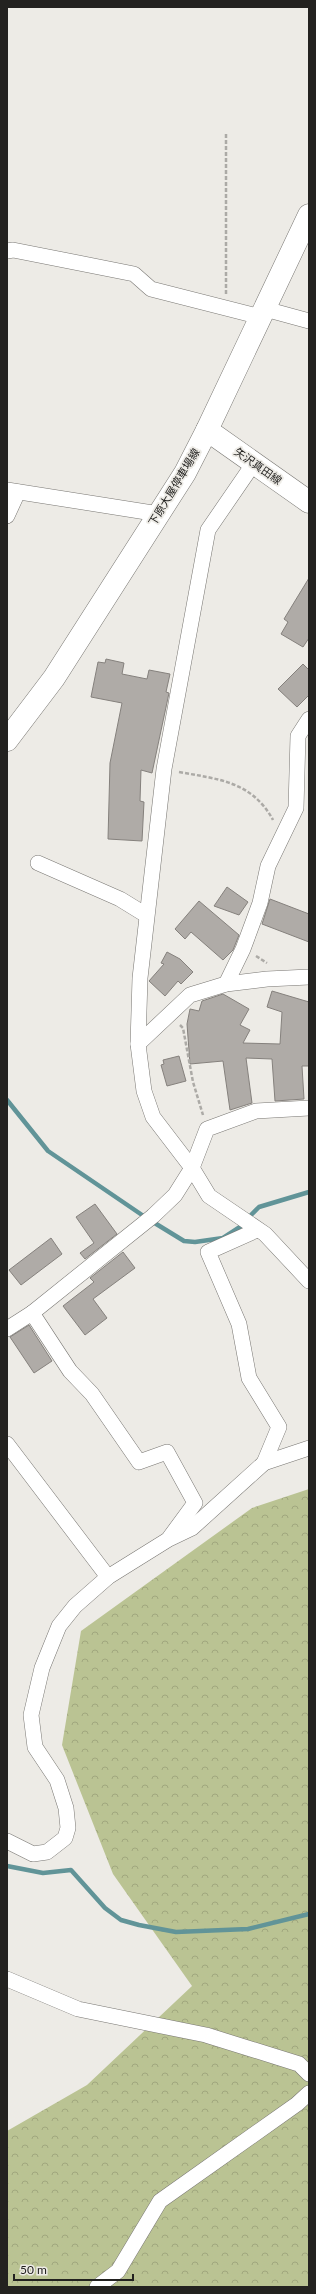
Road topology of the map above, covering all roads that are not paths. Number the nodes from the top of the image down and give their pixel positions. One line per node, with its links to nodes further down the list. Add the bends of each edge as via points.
1 (309, 215): 3 (main road, 下原大屋停車場線)
2 (7, 251): 3 (street, via 13,250 134,274 151,290 226,308)
3 (263, 313): 4 (street); 5 (main road, 下原大屋停車場線)
4 (309, 321)
5 (207, 430): 6 (main road, 矢沢真田線); 9 (main road, 下原大屋停車場線)
6 (254, 463): 8 (main road, 矢沢真田線); 14 (street, via 208,530 164,769)
7 (13, 491): 9 (street); 10 (street)
8 (309, 502)
9 (159, 514): 12 (main road, 下原大屋停車場線, via 54,678)
10 (7, 516)
11 (309, 719): 16 (street, via 298,736 296,808 268,866 260,904 246,943)
12 (7, 740)
13 (38, 863): 14 (street, via 120,899)
14 (146, 915): 17 (street, via 140,978)
15 (309, 977): 16 (street)
16 (226, 984): 17 (street, via 190,995)
17 (138, 1044): 19 (street, via 144,1091 153,1117)
18 (309, 1108): 19 (street, via 256,1111 207,1129)
19 (192, 1168): 20 (street, via 209,1196); 22 (street, via 175,1195 153,1216)
20 (257, 1230): 21 (street, via 265,1234); 26 (street, via 208,1252 239,1324 249,1378 279,1427)
21 (309, 1281)
22 (32, 1313): 23 (street); 27 (street, via 70,1371 92,1394 139,1462 167,1452 195,1503)
23 (7, 1330)
24 (7, 1444): 28 (street)
25 (309, 1448): 26 (street)
26 (264, 1463): 27 (street, via 192,1528)
27 (169, 1539): 28 (street)
28 (108, 1576): 29 (street, via 75,1606 59,1626 40,1675 31,1715 35,1747 57,1780 66,1808 69,1821 65,1838 47,1852 34,1854)
29 (7, 1841)
30 (7, 1979): 31 (street, via 78,2009 206,2035 299,2064)
31 (309, 2074)
32 (309, 2093): 33 (street, via 160,2201 118,2270)
33 (97, 2287)

